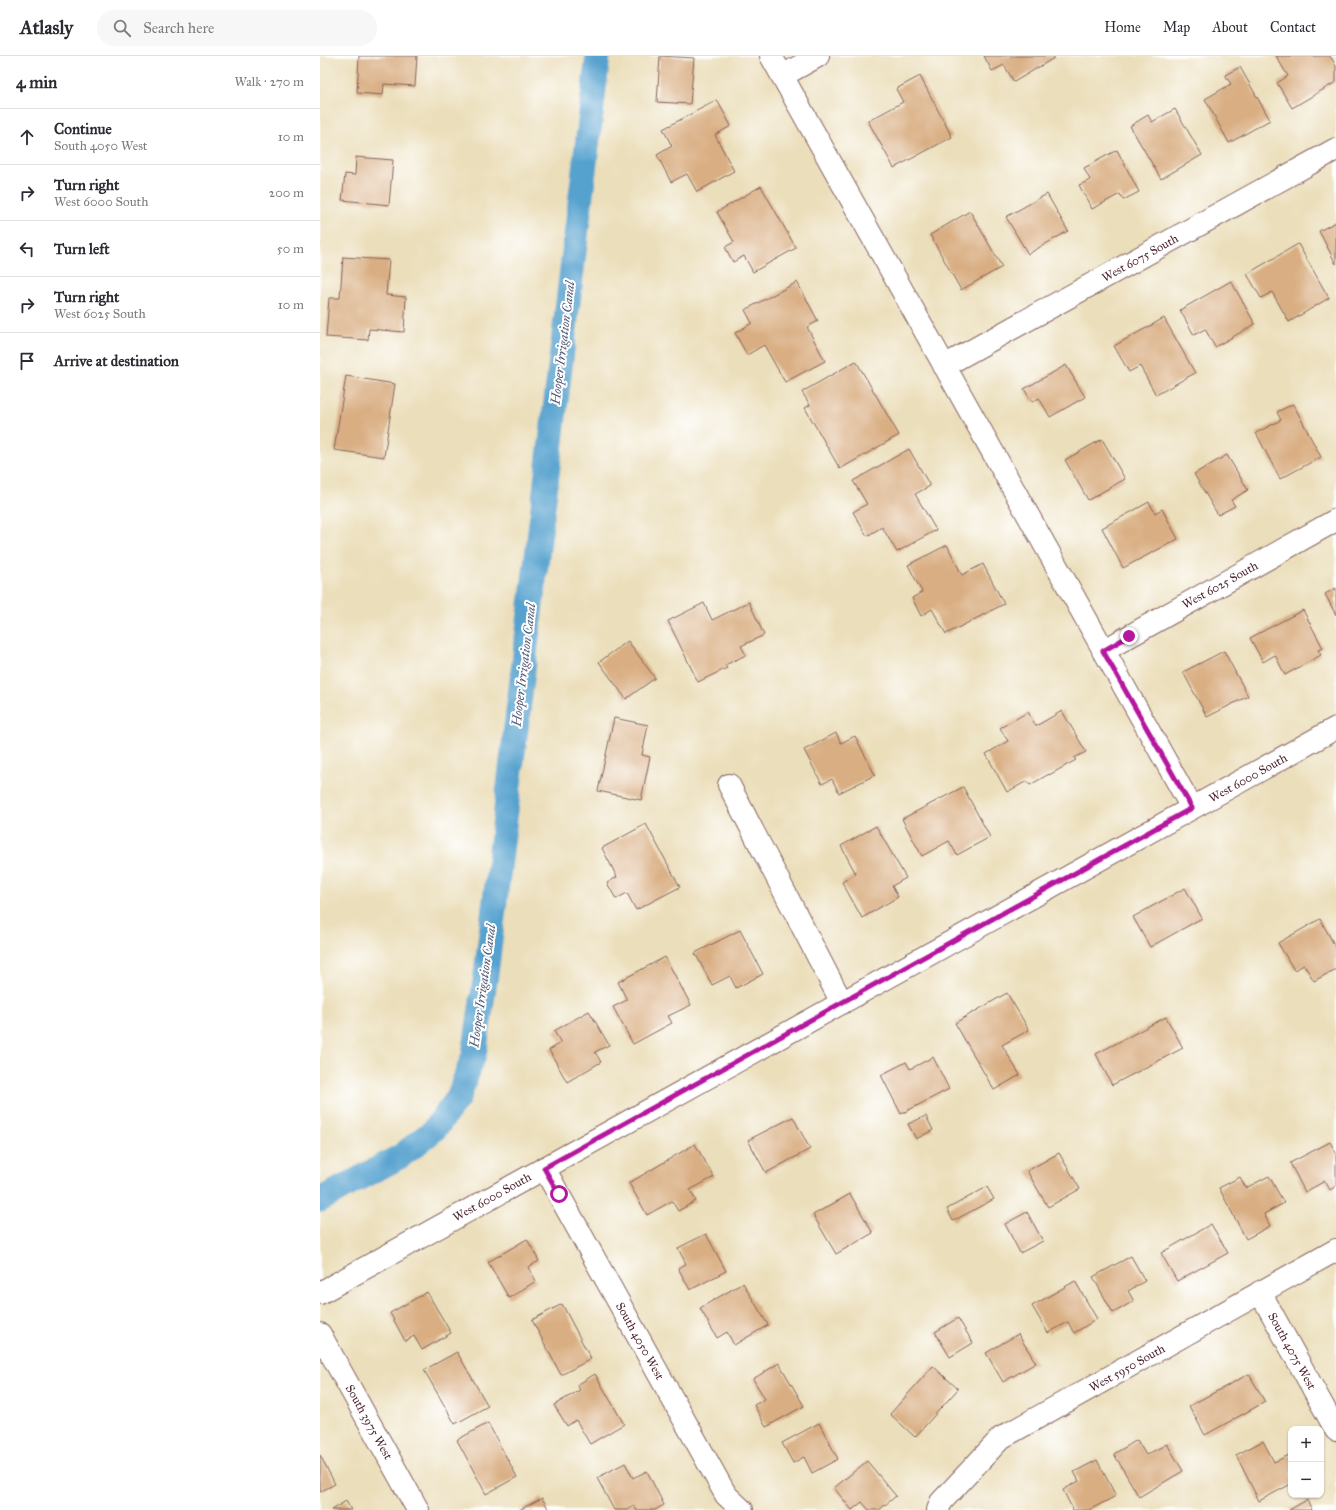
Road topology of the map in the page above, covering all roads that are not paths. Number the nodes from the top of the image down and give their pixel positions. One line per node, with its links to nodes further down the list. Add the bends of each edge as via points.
1 (771, 56): 3 (street)
2 (818, 56): 3 (street)
3 (782, 76): 5 (street)
4 (1336, 149): 5 (street, West 6075 South)
5 (944, 366): 7 (street)
6 (1336, 520): 7 (street, West 6025 South)
7 (1103, 651): 10 (street)
8 (1336, 728): 10 (street, West 6000 South)
9 (729, 785): 11 (street)
10 (1192, 808): 11 (street, West 6000 South)
11 (842, 1003): 12 (street, West 6000 South)
12 (544, 1168): 15 (street, West 6000 South); 19 (street, South 4050 West, via 726,1495)
13 (1336, 1250): 14 (street, West 5950 South)
14 (1260, 1292): 17 (street, South 4075 West); 20 (street, West 5950 South, via 1001,1438 941,1502)
15 (320, 1293)
16 (320, 1334): 18 (street, South 3975 West)
17 (1336, 1430)
18 (418, 1510)
19 (742, 1510)
20 (938, 1510)

